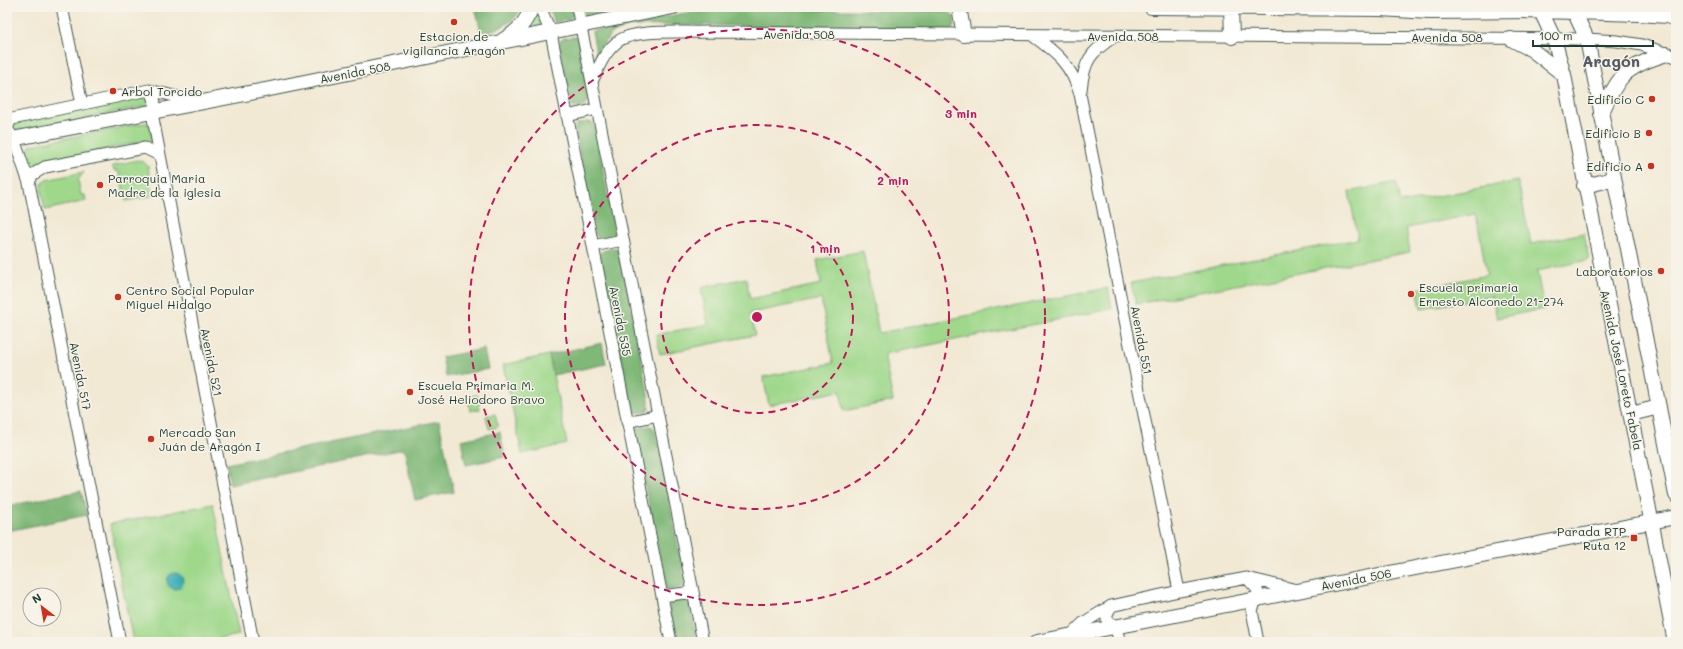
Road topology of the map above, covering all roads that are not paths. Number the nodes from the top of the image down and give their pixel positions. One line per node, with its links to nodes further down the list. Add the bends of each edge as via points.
1 (62, 7): 30 (street)
2 (532, 7): 23 (main road, via 528,18 517,30)
3 (540, 7): 15 (street, Avenida 535)
4 (577, 7): 14 (street, Avenida 535)
5 (673, 7): 14 (main road, Avenida 508)
6 (959, 7): 16 (main road)
7 (1152, 7): 8 (main road)
8 (1231, 8): 9 (main road); 19 (main road)
9 (1433, 9): 10 (main road)
10 (1540, 9): 11 (main road); 21 (main road, Avenida José Loreto Fabela)
11 (1574, 10): 12 (main road); 22 (main road)
12 (1638, 11): 13 (main road)
13 (1676, 19)
14 (581, 27): 15 (main road, Avenida 508); 26 (street, Avenida 535)
15 (551, 33): 23 (main road, Avenida 508); 34 (street, Avenida 535)
16 (964, 35): 17 (street, Avenida 508); 26 (street, Avenida 508, via 706,32 634,34 616,42 606,53)
17 (1033, 36): 18 (street, Avenida 508); 28 (street, Avenida 551, via 1068,66)
18 (1115, 36): 19 (street, Avenida 508); 28 (street, Avenida 551, via 1098,47 1090,58 1083,72)
19 (1232, 37): 20 (street, Avenida 508)
20 (1511, 39): 21 (street, Avenida 508); 25 (main road, via 1532,50)
21 (1554, 39): 22 (street, Avenida 508); 25 (main road, Avenida José Loreto Fabela)
22 (1587, 39): 24 (street, Avenida 508, via 1636,44); 33 (main road)
23 (493, 45): 29 (main road, Avenida 508)
24 (1672, 56): 33 (main road, via 1650,59 1622,77)
25 (1564, 75): 40 (main road, Avenida José Loreto Fabela)
26 (592, 82): 31 (street, Avenida 535)
27 (149, 90): 29 (street, Avenida 508); 30 (street, Avenida 508); 32 (street, Avenida 521, via 155,100)
28 (1080, 94): 52 (street, Avenida 551)
29 (202, 102): 32 (main road, Avenida 508)
30 (82, 104): 35 (street, Avenida 508)
31 (597, 109): 34 (street); 41 (street, Avenida 535)
32 (152, 112): 36 (main road, Avenida 508); 37 (street, Avenida 521)
33 (1602, 114): 38 (main road)
34 (567, 116): 42 (street, Avenida 535)
35 (10, 121): 36 (street, Avenida 517, via 8,130)
36 (11, 139): 39 (street, Avenida 517)
37 (159, 155): 39 (street, via 145,148 45,167 32,175); 60 (street, Avenida 521)
38 (1614, 180): 40 (main road); 43 (main road)
39 (29, 183): 59 (street, Avenida 517)
40 (1584, 186): 44 (main road, Avenida José Loreto Fabela)
41 (623, 240): 42 (street); 45 (street, Avenida 535)
42 (593, 246): 46 (street, Avenida 535)
43 (1659, 407): 44 (main road); 47 (main road)
44 (1631, 414): 49 (main road, Avenida José Loreto Fabela)
45 (658, 415): 46 (street); 53 (street, Avenida 535)
46 (627, 422): 54 (street, Avenida 535)
47 (1676, 495)
48 (1676, 517): 49 (main road, Avenida 506)
49 (1652, 521): 51 (main road, Avenida 506); 66 (main road, Avenida José Loreto Fabela)
50 (1247, 578): 51 (street); 52 (street); 55 (street, via 1256,589)
51 (1299, 590): 55 (main road, Avenida 506)
52 (1178, 591): 56 (street)
53 (693, 592): 54 (street); 62 (street, Avenida 535)
54 (662, 596): 61 (street, Avenida 535)
55 (1258, 598): 57 (main road, Avenida 506); 65 (street, via 1252,611)
56 (1110, 606): 57 (street, via 1108,620); 58 (street)
57 (1115, 626): 58 (main road, Avenida 506); 64 (street)
58 (1071, 634): 63 (main road, Avenida 506)
59 (120, 642)
60 (253, 642)
61 (671, 642)
62 (703, 642)
63 (1037, 642)
64 (1120, 642)
65 (1258, 642)
66 (1675, 642)

